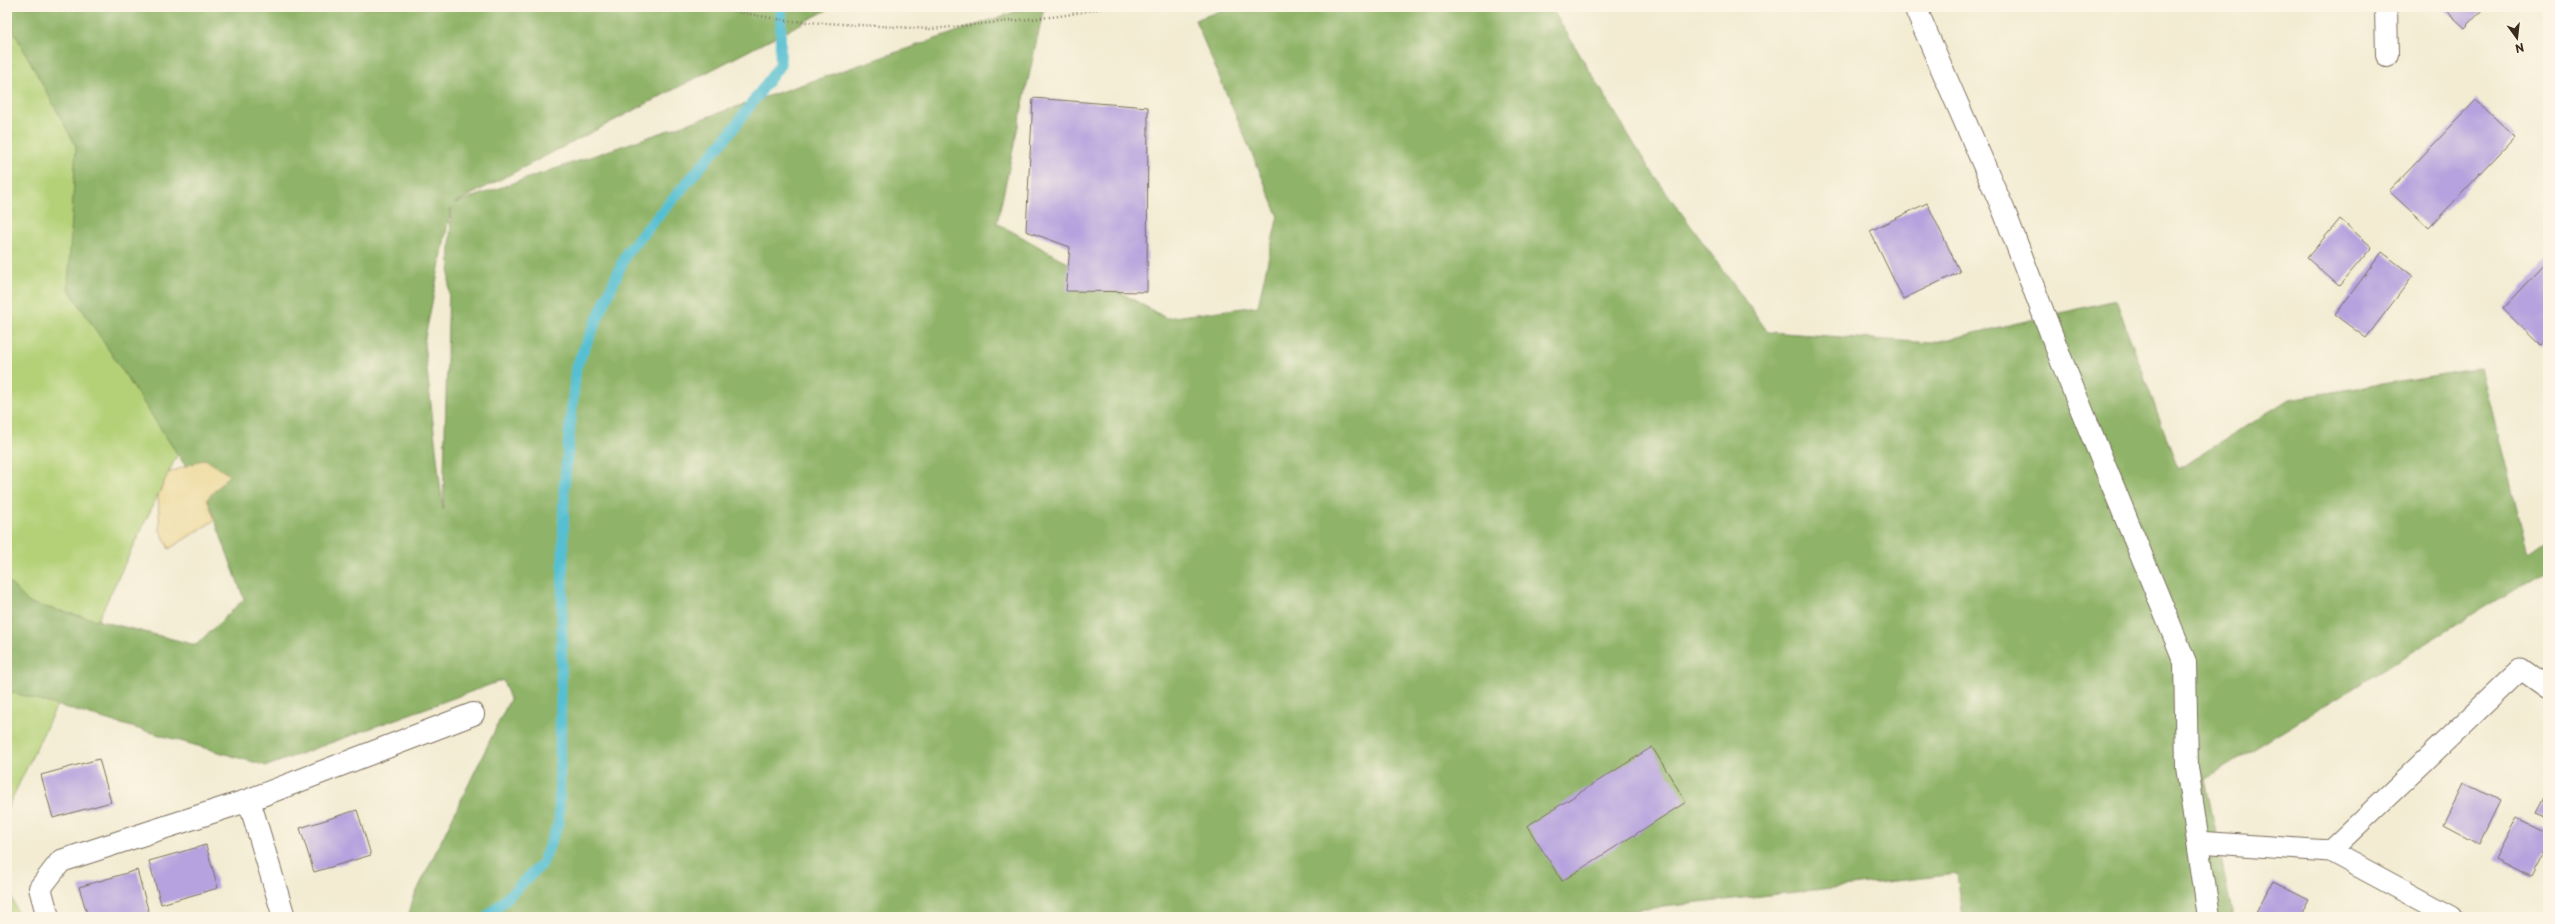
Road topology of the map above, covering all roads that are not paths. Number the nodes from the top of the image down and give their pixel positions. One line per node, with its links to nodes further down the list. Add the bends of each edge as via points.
1 (1915, 7): 7 (street, via 2004,211 2062,362 2185,662 2187,767)
2 (2386, 7): 3 (street)
3 (2387, 55)
4 (2548, 688): 8 (lane, via 2521,669)
5 (473, 714): 6 (street)
6 (249, 800): 9 (street, via 61,861 40,888); 10 (street)
7 (2198, 842): 8 (lane); 11 (street)
8 (2330, 851): 12 (lane)
9 (48, 917)
10 (284, 917)
11 (2209, 917)
12 (2452, 917)

